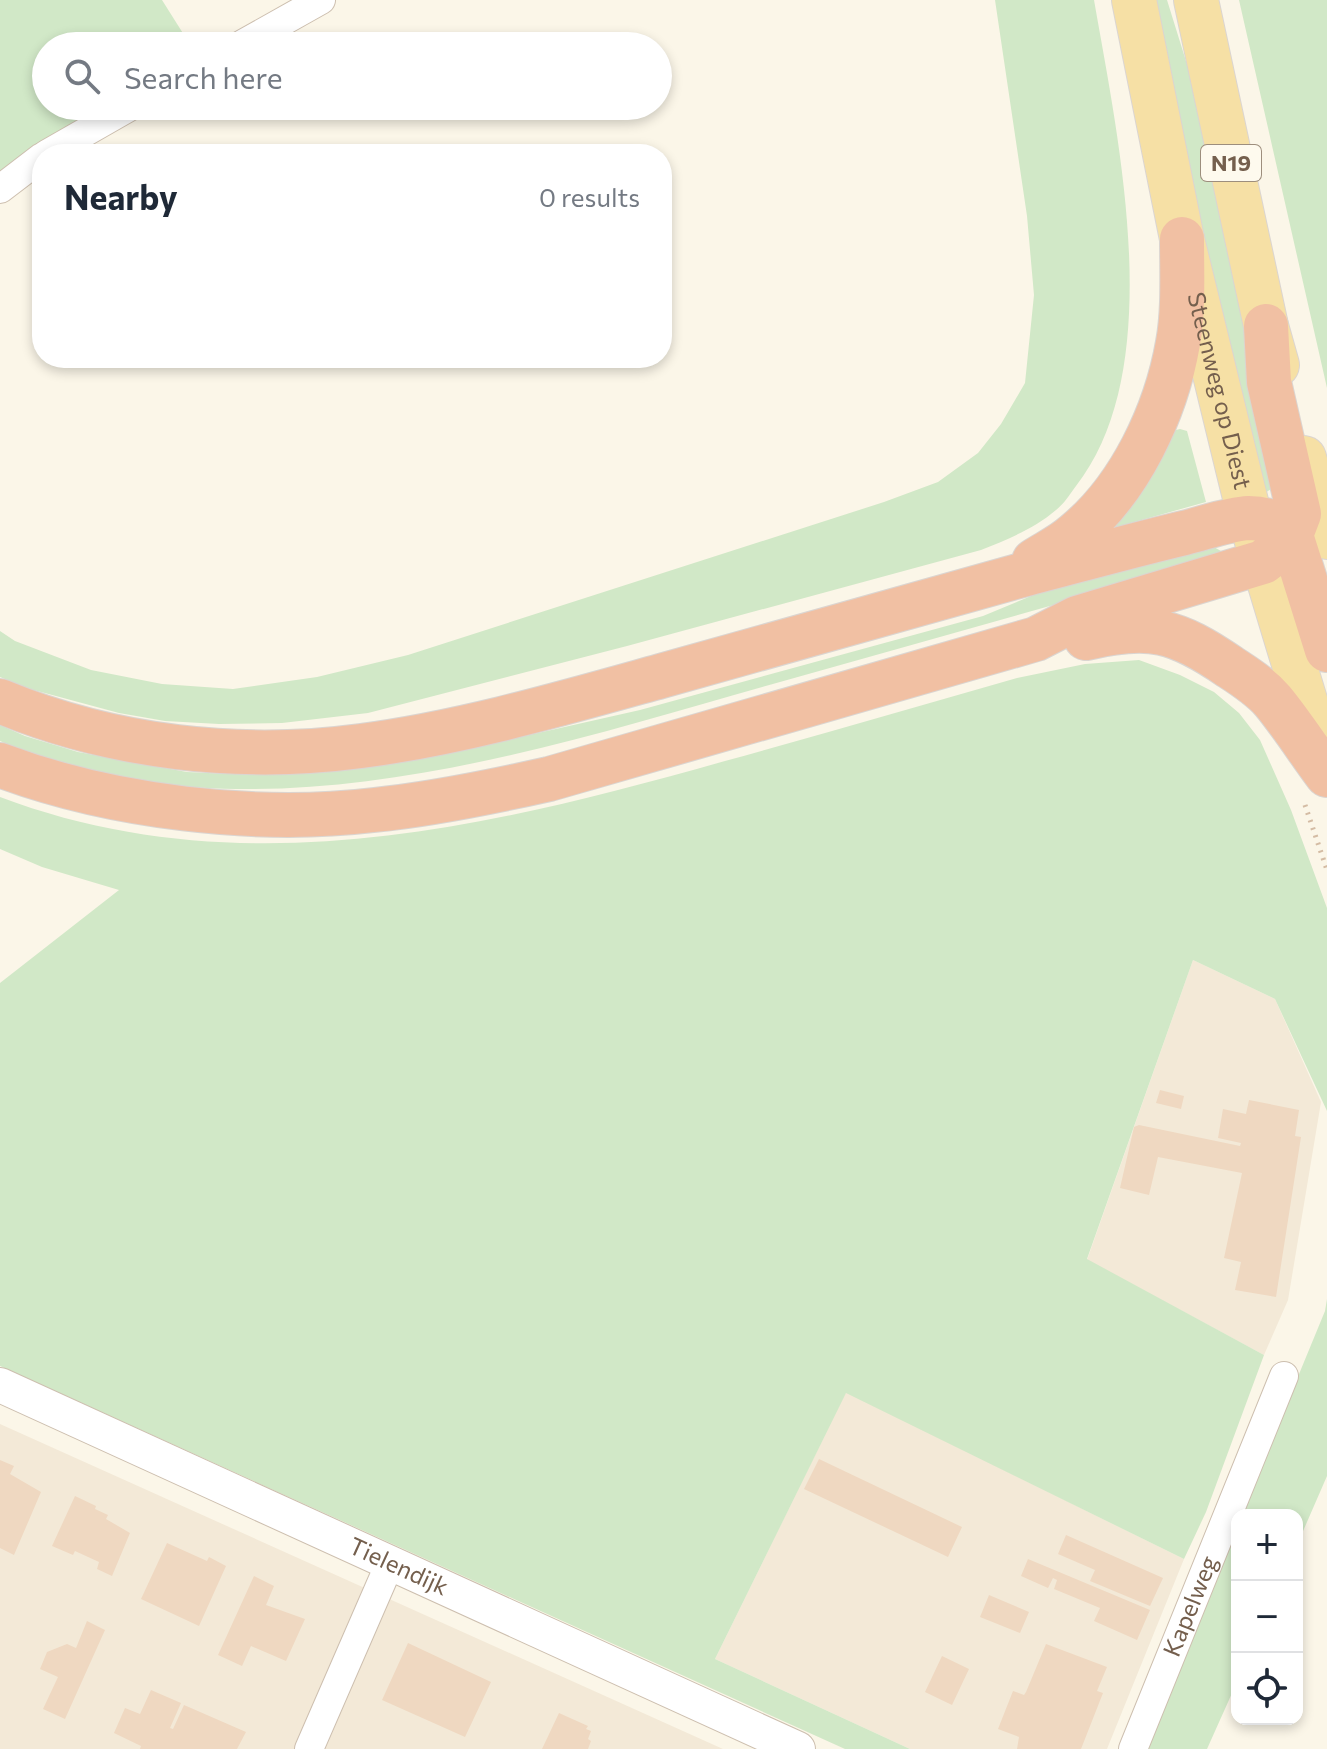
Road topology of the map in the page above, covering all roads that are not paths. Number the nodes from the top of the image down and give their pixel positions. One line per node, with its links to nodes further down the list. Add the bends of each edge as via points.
1 (321, 0): 4 (street)
2 (1134, 0): 9 (main road, Steenweg op Diest / N19)
3 (1196, 0): 10 (main road, N19)
4 (264, 32)
5 (106, 120): 6 (street)
6 (64, 144)
7 (32, 165): 8 (street)
8 (0, 189)
9 (1182, 239): 11 (main road, Steenweg op Diest / N19); 13 (highway, via 1178,344 1142,446 1099,511 1075,535)
10 (1266, 326): 12 (highway, via 1269,382 1299,514)
11 (1250, 518): 12 (highway, via 1272,522); 13 (highway)
12 (1294, 545): 14 (highway, via 1077,618); 15 (highway); 18 (main road)
13 (1005, 580): 16 (highway, via 598,694 363,746 302,752 180,747 48,721)
14 (1036, 639): 17 (highway, via 549,779 372,811 241,813 178,808 111,797); 18 (highway, via 1081,639 1143,629 1193,643 1271,699)
15 (1327, 650)
16 (0, 701)
17 (0, 765)
18 (1327, 775)
19 (1284, 1376): 24 (street, Kapelweg)
20 (0, 1385): 21 (street, Tielendijk)
21 (390, 1563): 22 (street); 23 (street, Tielendijk)
22 (309, 1749)
23 (798, 1749)
24 (1133, 1749)

